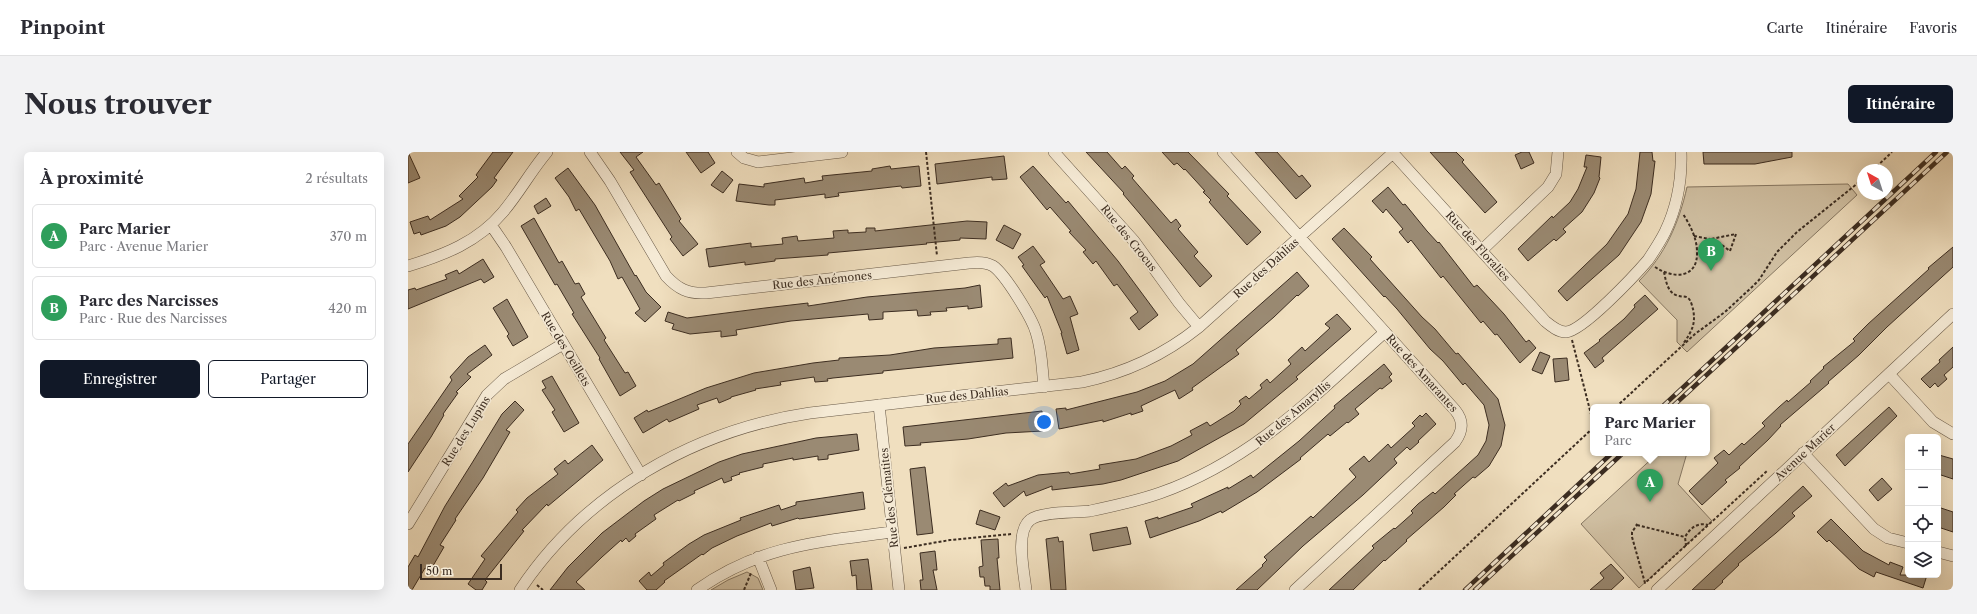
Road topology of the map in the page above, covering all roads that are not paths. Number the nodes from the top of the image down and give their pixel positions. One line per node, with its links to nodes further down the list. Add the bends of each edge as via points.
1 (547, 152): 10 (street, via 507,208)
2 (590, 152): 19 (street, Rue des Anémones, via 666,276 686,292 706,293 969,263 982,262 994,266 1024,307 1036,331)
3 (737, 152): 4 (street, via 744,158 758,162)
4 (842, 152)
5 (1054, 152): 15 (street, Rue des Crocus, via 1134,241)
6 (1223, 152): 11 (street, Rue des Amarantes)
7 (1558, 152): 12 (street, via 1556,174 1548,187)
8 (1681, 152): 12 (street, Rue des Floralies, via 1676,201 1666,229 1655,249 1623,287 1571,335 1545,321)
9 (1393, 153): 11 (street, Rue des Dahlias); 12 (street, Rue des Floralies)
10 (491, 225): 13 (street, via 457,248); 17 (street, Rue des Oeillets)
11 (1300, 238): 15 (street, Rue des Dahlias); 16 (street, Rue des Amarantes)
12 (1482, 250)
13 (408, 266)
14 (1953, 314): 18 (street, Avenue Marier)
15 (1199, 327): 19 (street, Rue des Dahlias, via 1166,351 1131,368 1093,380)
16 (1385, 332): 34 (street, Rue des Amaryllis, via 1274,431 1215,469 1145,498 1099,509 1030,520 1023,530 1022,540); 35 (street, Rue des Amarantes, via 1459,414 1462,424 1460,433 1451,446)
17 (563, 344): 23 (street, Rue des Oeillets); 24 (street, Rue des Lupins, via 504,379 487,395)
18 (1889, 374): 21 (street, via 1933,422); 22 (street, Avenue Marier)
19 (1044, 387): 20 (street, Rue des Dahlias)
20 (879, 405): 23 (street, Rue des Dahlias, via 798,414 740,428 686,450); 25 (street, Rue des Clématites)
21 (1953, 434)
22 (1803, 453): 26 (street, via 1874,529 1888,538); 36 (street, Avenue Marier)
23 (641, 474): 30 (street, Rue des Dahlias, via 576,524 544,558)
24 (408, 524)
25 (892, 532): 29 (street, via 811,542); 33 (street, Rue des Clématites)
26 (1905, 542)
27 (1941, 553): 28 (street)
28 (1953, 556)
29 (758, 557): 31 (street); 32 (street)
30 (520, 590)
31 (697, 590)
32 (771, 590)
33 (899, 590)
34 (1026, 590)
35 (1295, 590)
36 (1657, 590)

